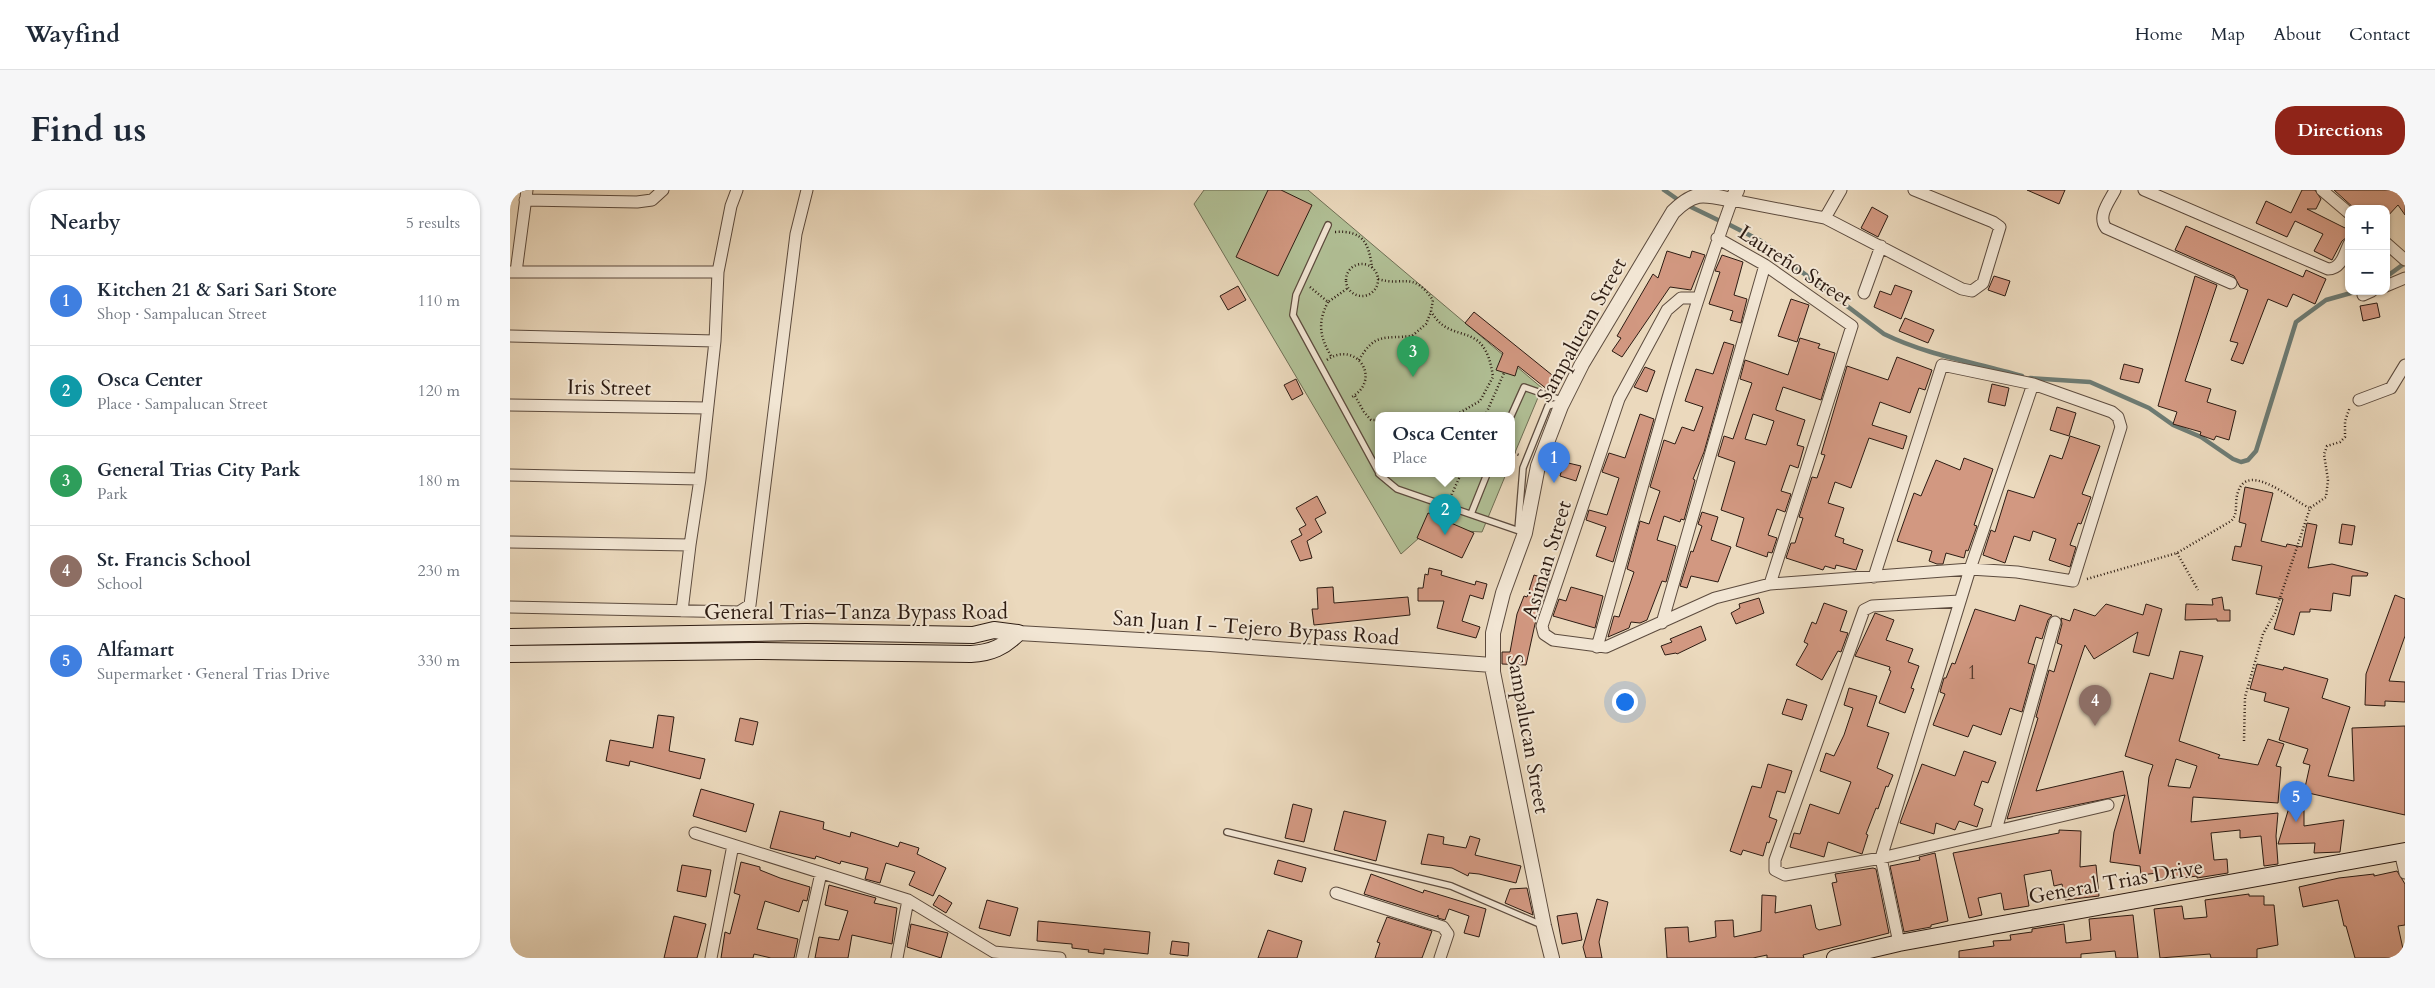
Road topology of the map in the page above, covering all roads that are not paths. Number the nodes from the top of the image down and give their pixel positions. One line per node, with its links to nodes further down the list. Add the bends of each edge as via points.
1 (663, 190): 10 (street, via 652,200 637,202)
2 (737, 190): 22 (street)
3 (807, 190): 51 (street, via 796,234 752,601 739,612)
4 (1841, 190): 13 (street)
5 (1914, 190): 16 (street, via 2000,227 1982,283 1972,291 1962,289)
6 (2115, 190): 24 (street, via 2102,216 2106,228)
7 (2144, 190): 18 (street, via 2328,269 2338,265)
8 (2322, 190): 12 (street)
9 (1702, 192): 11 (street, Sampalucan Street); 33 (street, Sampalucan Street, via 1684,201 1662,227)
10 (526, 195): 21 (street)
11 (1735, 195): 13 (street); 15 (street)
12 (2345, 210)
13 (1825, 218): 16 (street)
14 (1328, 225): 37 (lane, via 1296,295 1293,315)
15 (1717, 238): 20 (street, Laureño Street); 27 (street)
16 (1881, 246): 26 (street)
17 (2390, 247): 19 (street)
18 (2346, 250)
19 (2405, 260)
20 (1765, 265): 48 (street, Laureño Street, via 1852,326); 53 (street)
21 (513, 272): 22 (street)
22 (718, 272): 29 (street)
23 (2405, 278): 25 (street)
24 (2231, 283)
25 (2390, 284)
26 (1864, 293)
27 (1698, 298): 56 (street); 56 (street, Asiman Street, via 1681,298 1667,310 1619,400 1542,626 1544,634 1553,640)
28 (510, 336): 29 (street)
29 (715, 341): 35 (street)
30 (2405, 365): 32 (street, via 2391,388)
31 (2033, 384): 46 (street); 46 (street, via 2112,412 2118,417 2121,427 2072,582 2017,572); 47 (street, via 1942,365)
32 (2359, 400)
33 (1564, 401): 36 (lane, via 1524,386); 43 (street, Sampalucan Street, via 1538,466)
34 (510, 406): 35 (street, Iris Street)
35 (707, 408): 41 (street)
36 (1513, 412)
37 (1375, 467)
38 (510, 475): 41 (street)
39 (1383, 477): 42 (lane, via 1397,489)
40 (1486, 477): 42 (lane)
41 (700, 479): 45 (street)
42 (1471, 514): 43 (lane)
43 (1521, 532): 58 (street, Sampalucan Street, via 1493,633)
44 (510, 542): 45 (street)
45 (690, 545): 51 (street)
46 (1970, 570): 47 (street); 49 (street)
47 (1874, 577): 48 (street)
48 (1770, 584): 53 (street, via 1715,598)
49 (1960, 601): 65 (street); 65 (street, via 1872,606 1864,610 1773,865 1775,870 1785,875)
50 (510, 607): 51 (street)
51 (682, 611)
52 (2055, 622): 60 (street)
53 (1662, 623): 56 (street, via 1612,646)
54 (1018, 633): 55 (main road, General Trias–Tanza Bypass Road, via 994,630 974,635 797,632); 57 (main road, General Trias–Tanza Bypass Road, via 998,649 977,654 756,650); 58 (street, San Juan I - Tejero Bypass Road)
55 (510, 637)
56 (1597, 647)
57 (510, 654)
58 (1492, 665): 70 (street, Sampalucan Street)
59 (2108, 805): 60 (street)
60 (1996, 830): 65 (street)
61 (1227, 832): 70 (lane, via 1451,886)
62 (695, 833): 63 (street)
63 (733, 845): 66 (street); 73 (street)
64 (2403, 852): 67 (street); 71 (main road, General Trias Drive)
65 (1881, 858): 71 (street)
66 (821, 873): 69 (street); 74 (street)
67 (2405, 873)
68 (1336, 893): 77 (street, via 1443,927 1448,934)
69 (908, 900): 72 (street); 75 (street)
70 (1544, 926): 78 (street, Sampalucan Street)
71 (1899, 943): 79 (main road, General Trias Drive)
72 (993, 955): 76 (street)
73 (711, 958)
74 (802, 958)
75 (897, 958)
76 (1060, 958)
77 (1440, 958)
78 (1552, 958)
79 (1835, 958)

